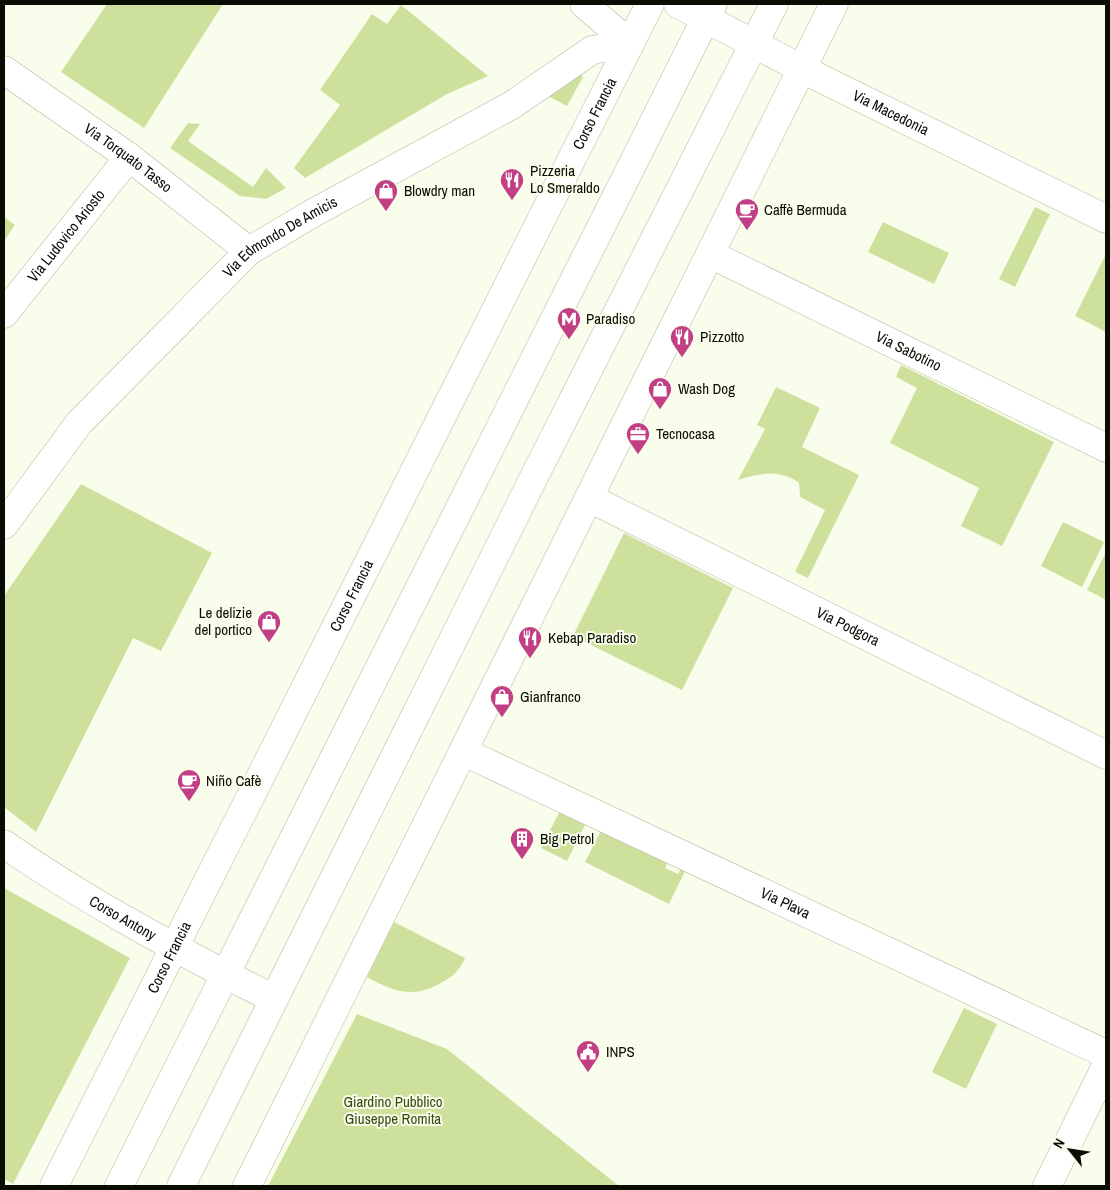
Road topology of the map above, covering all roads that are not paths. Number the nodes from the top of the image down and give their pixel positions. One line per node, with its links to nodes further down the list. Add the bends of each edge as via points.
1 (584, 4): 7 (street)
2 (650, 4): 7 (street, Corso Francia)
3 (678, 4): 6 (street, Via Macedonia)
4 (774, 4): 8 (street)
5 (834, 4): 9 (street)
6 (710, 11): 8 (street, Via Macedonia); 23 (street)
7 (630, 44): 13 (street, Via Edmondo De Amicis, via 592,50 512,105); 22 (street, Corso Francia)
8 (753, 44): 9 (street, Via Macedonia); 24 (street)
9 (802, 69): 12 (street, Via Macedonia); 14 (street)
10 (4, 70): 11 (street, Via Torquato Tasso)
11 (129, 157): 13 (street, Via Torquato Tasso); 15 (street, Via Ludovico Ariosto)
12 (1106, 219)
13 (249, 251): 18 (street, Via Edmondo De Amicis, via 79,423)
14 (710, 254): 16 (street, Via Sabotino); 17 (street)
15 (4, 314)
16 (1106, 448)
17 (589, 498): 19 (street); 20 (street, Via Podgora)
18 (4, 525)
19 (464, 752): 25 (street, Via Plava); 30 (street)
20 (1106, 755)
21 (4, 844): 22 (street, Corso Antony)
22 (174, 948): 23 (street, Corso Antony); 27 (street, Corso Francia)
23 (225, 974): 24 (street, Corso Antony); 28 (street)
24 (274, 999): 29 (street)
25 (1106, 1054)
26 (1106, 1066): 31 (street)
27 (54, 1186)
28 (119, 1186)
29 (181, 1186)
30 (248, 1186)
31 (1047, 1186)

